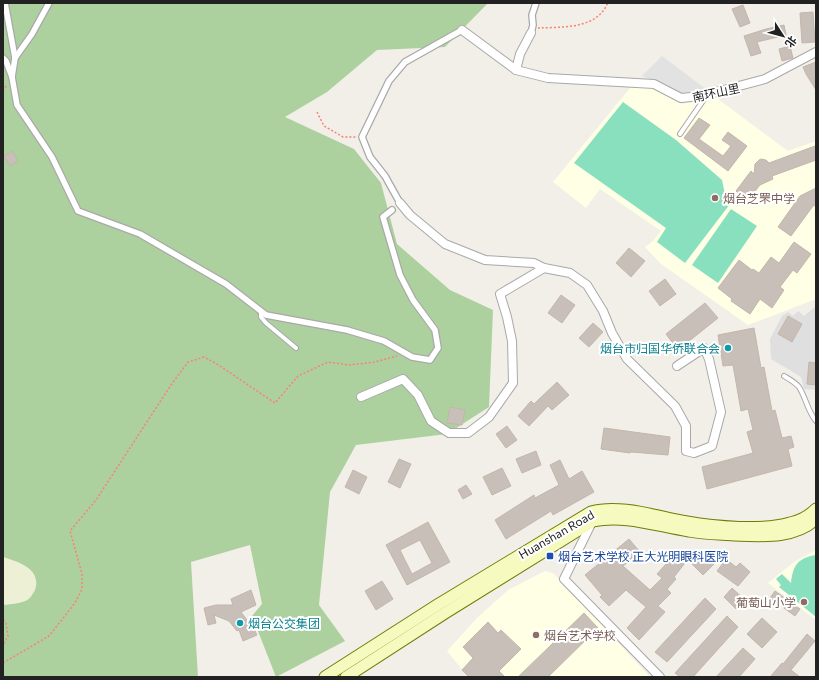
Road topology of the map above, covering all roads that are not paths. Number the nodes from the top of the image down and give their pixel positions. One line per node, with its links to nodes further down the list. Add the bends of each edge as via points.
1 (5, 3): 8 (street)
2 (49, 3): 8 (street)
3 (536, 3): 5 (street)
4 (462, 30): 9 (street); 13 (street, via 405,62 389,81 362,137 370,158 385,176)
5 (531, 33): 9 (street, via 520,54)
6 (816, 52): 11 (street, 南环山里, via 765,79)
7 (3, 58): 10 (street)
8 (15, 58): 10 (street)
9 (516, 70): 11 (street, 南环山里, via 548,78 654,84 681,98)
10 (12, 77): 16 (street, via 17,105 52,157 78,211 140,234 226,284)
11 (707, 95): 12 (lane)
12 (680, 134)
13 (400, 203): 15 (street, via 444,244 485,260 534,263)
14 (392, 210): 16 (street, via 383,216 400,275 413,300 435,330 438,348 430,360 412,357 384,341 362,334 266,315)
15 (544, 268): 18 (street, via 570,273 587,285 627,359 675,406 686,426 686,451 694,453 712,446 721,412 709,359 704,348); 20 (street, via 500,294 512,341 513,384 489,417 468,433 449,433 431,421 418,394 403,379)
16 (261, 311): 17 (lane, via 261,317 266,323)
17 (296, 348)
18 (677, 366)
19 (784, 376): 21 (lane, via 799,387)
20 (361, 397)
21 (816, 422)
22 (816, 509): 25 (main road, Huanshan Road, via 798,521 761,527 707,526 626,510 591,512)
23 (816, 519): 24 (main road, Huanshan Road, via 793,532 761,536 704,534 624,518)
24 (592, 521): 26 (main road, Huanshan Road); 27 (street, via 564,579)
25 (325, 677)
26 (346, 677)
27 (660, 677)

